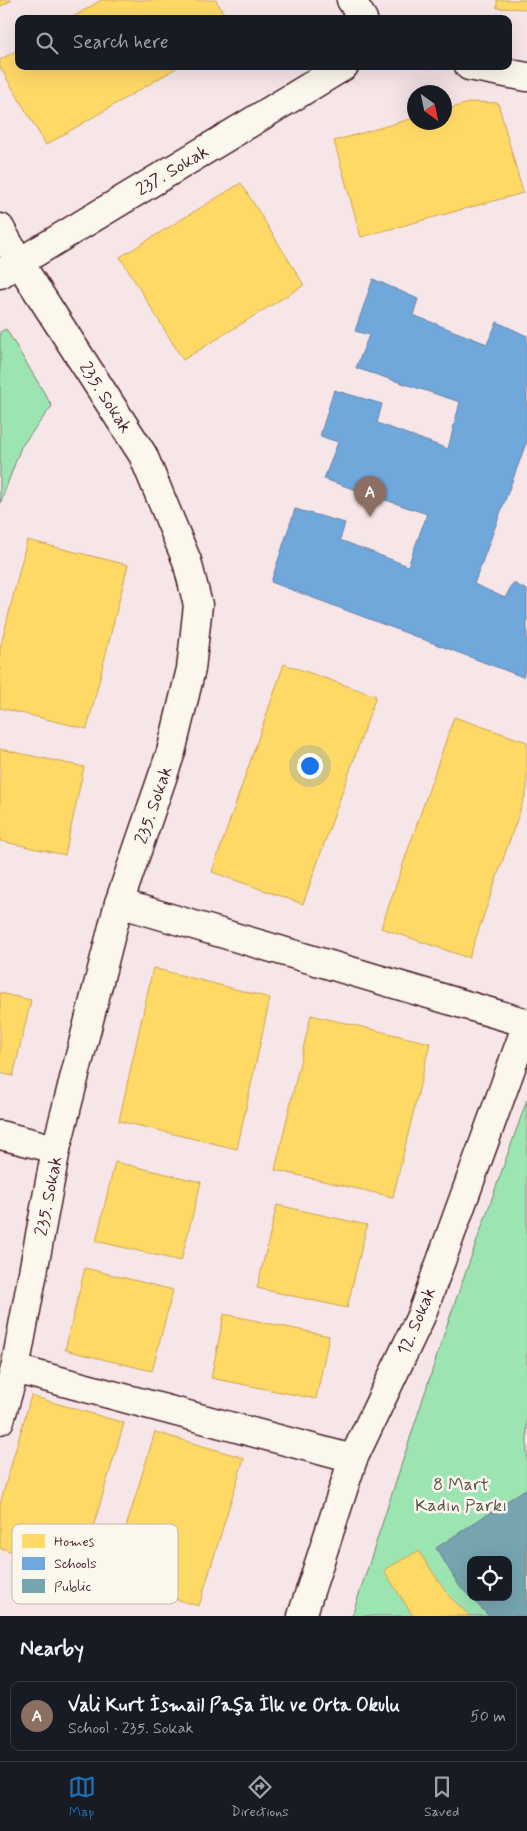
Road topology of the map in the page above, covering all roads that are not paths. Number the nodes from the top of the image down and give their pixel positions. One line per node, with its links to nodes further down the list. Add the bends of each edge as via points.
1 (351, 0): 2 (street)
2 (360, 15)
3 (337, 70): 7 (street, 237. Sokak)
4 (490, 70): 5 (street)
5 (527, 77)
6 (0, 228): 7 (street, 235. Sokak)
7 (9, 268): 8 (street, 235. Sokak, via 142,455 187,561 198,605 191,669 171,752)
8 (119, 903): 9 (street); 11 (street, 235. Sokak)
9 (527, 1024): 14 (street, 12. Sokak, via 421,1316)
10 (0, 1135): 11 (street)
11 (56, 1149): 12 (street, 235. Sokak)
12 (15, 1369): 13 (street, 235. Sokak); 14 (street)
13 (0, 1420)
14 (353, 1459): 15 (street, 12. Sokak)
15 (302, 1616)

